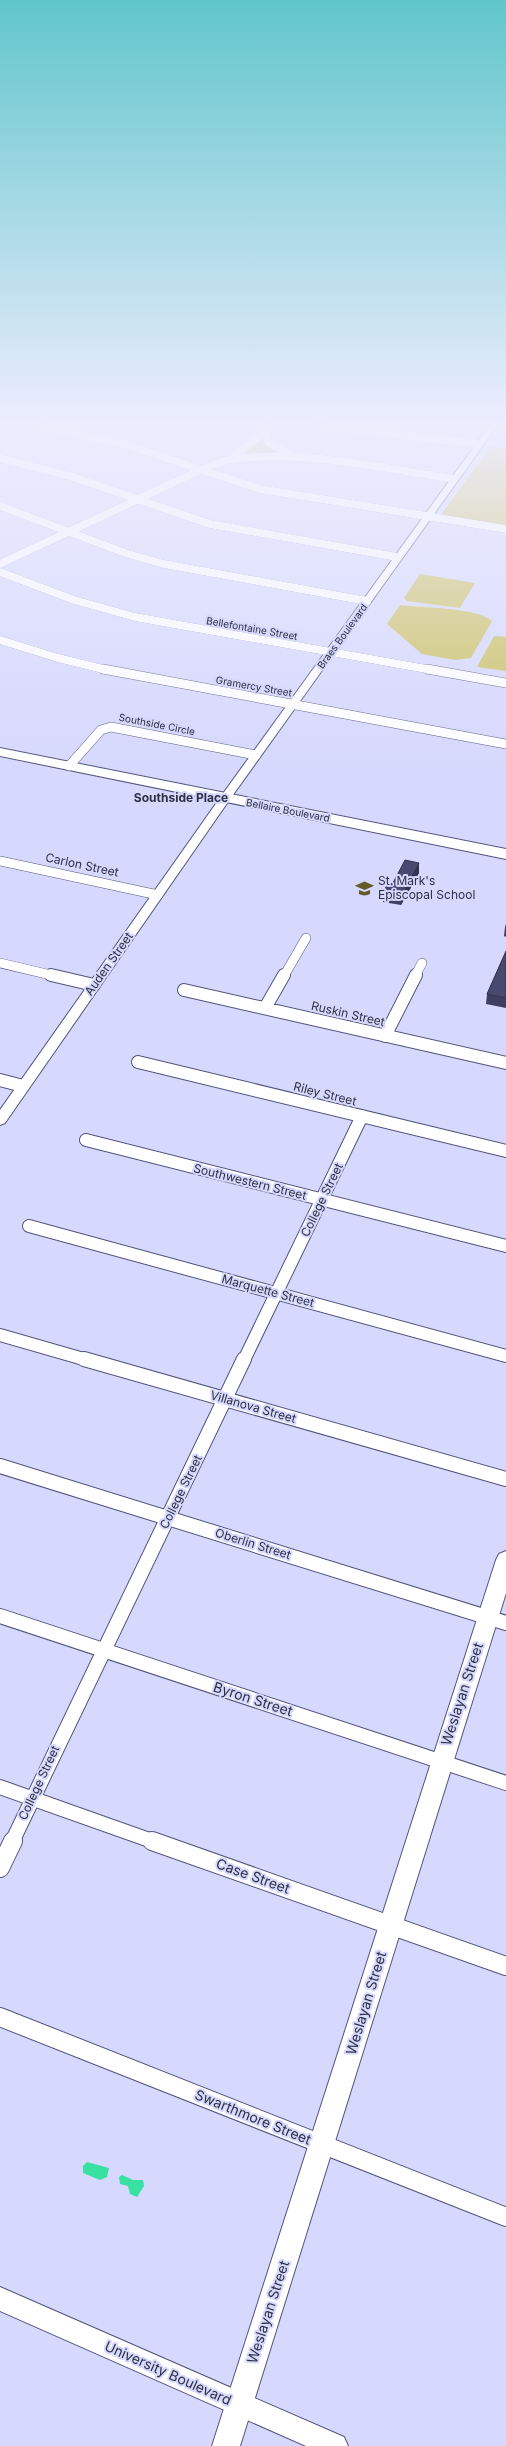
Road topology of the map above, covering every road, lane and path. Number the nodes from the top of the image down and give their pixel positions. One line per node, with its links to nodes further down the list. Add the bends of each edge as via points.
1 (52, 540): 6 (street)
2 (91, 540): 8 (street, via 164,564)
3 (296, 540): 5 (street)
4 (410, 540): 5 (street, Braes Boulevard)
5 (397, 557): 8 (street, Braes Boulevard)
6 (0, 564)
7 (0, 572): 10 (street, Bellefontaine Street, via 59,595 128,615)
8 (367, 601): 10 (street, Braes Boulevard)
9 (0, 640): 12 (street, Gramercy Street, via 58,658 124,674)
10 (330, 652): 11 (street, Bellefontaine Street); 12 (street, Braes Boulevard)
11 (506, 683)
12 (293, 704): 13 (street, Gramercy Street); 15 (street, Braes Boulevard)
13 (506, 744)
14 (0, 752): 17 (main road, Bellaire Boulevard)
15 (256, 755): 18 (street, Southside Circle, via 112,727 101,730); 19 (street, Braes Boulevard)
16 (0, 764): 17 (main road, Bellaire Boulevard)
17 (33, 765): 18 (main road, Bellaire Boulevard); 19 (main road, Bellaire Boulevard)
18 (70, 766): 19 (main road, Bellaire Boulevard)
19 (222, 803): 20 (main road, Bellaire Boulevard); 22 (street, Auden Street)
20 (504, 859)
21 (0, 861): 22 (street, Carlon Street)
22 (158, 894): 26 (street, Auden Street)
23 (306, 938): 28 (street)
24 (0, 963): 26 (street)
25 (422, 963): 29 (street)
26 (94, 985): 33 (street, Auden Street)
27 (184, 990): 28 (street, Ruskin Street)
28 (266, 1008): 29 (street, Ruskin Street)
29 (385, 1036): 31 (street, Ruskin Street)
30 (138, 1062): 34 (street, Riley Street)
31 (506, 1063)
32 (0, 1080): 33 (street)
33 (23, 1086): 35 (street, Auden Street)
34 (362, 1116): 37 (street, Riley Street); 38 (street, College Street)
35 (0, 1120)
36 (86, 1140): 38 (street, Southwestern Street)
37 (506, 1151)
38 (322, 1200): 40 (street, Southwestern Street); 41 (street, College Street)
39 (30, 1226): 41 (street, Marquette Street)
40 (506, 1246)
41 (276, 1293): 43 (street, Marquette Street); 44 (street, College Street)
42 (0, 1335): 44 (street, Villanova Street)
43 (506, 1356)
44 (226, 1400): 46 (street, Villanova Street); 47 (street, College Street)
45 (0, 1466): 47 (street, Oberlin Street)
46 (506, 1479)
47 (169, 1518): 50 (street, Oberlin Street); 51 (street, College Street)
48 (506, 1560): 50 (main road, Weslayan Street)
49 (0, 1616): 51 (street, Byron Street)
50 (496, 1620): 52 (main road, Weslayan Street)
51 (103, 1650): 52 (street, Byron Street); 55 (street, College Street)
52 (441, 1762): 53 (street, Byron Street); 57 (main road, Weslayan Street)
53 (506, 1783)
54 (0, 1786): 55 (street, Case Street)
55 (32, 1798): 56 (street, College Street); 57 (street, Case Street)
56 (0, 1868)
57 (390, 1925): 58 (street, Case Street); 60 (main road, Weslayan Street)
58 (506, 1966)
59 (0, 2017): 60 (street, Swarthmore Street)
60 (321, 2144): 61 (street, Swarthmore Street); 63 (main road, Weslayan Street)
61 (506, 2217)
62 (0, 2299): 63 (street, University Boulevard)
63 (239, 2404): 64 (main road, Weslayan Street); 65 (street, University Boulevard)
64 (226, 2446)
65 (335, 2446)

